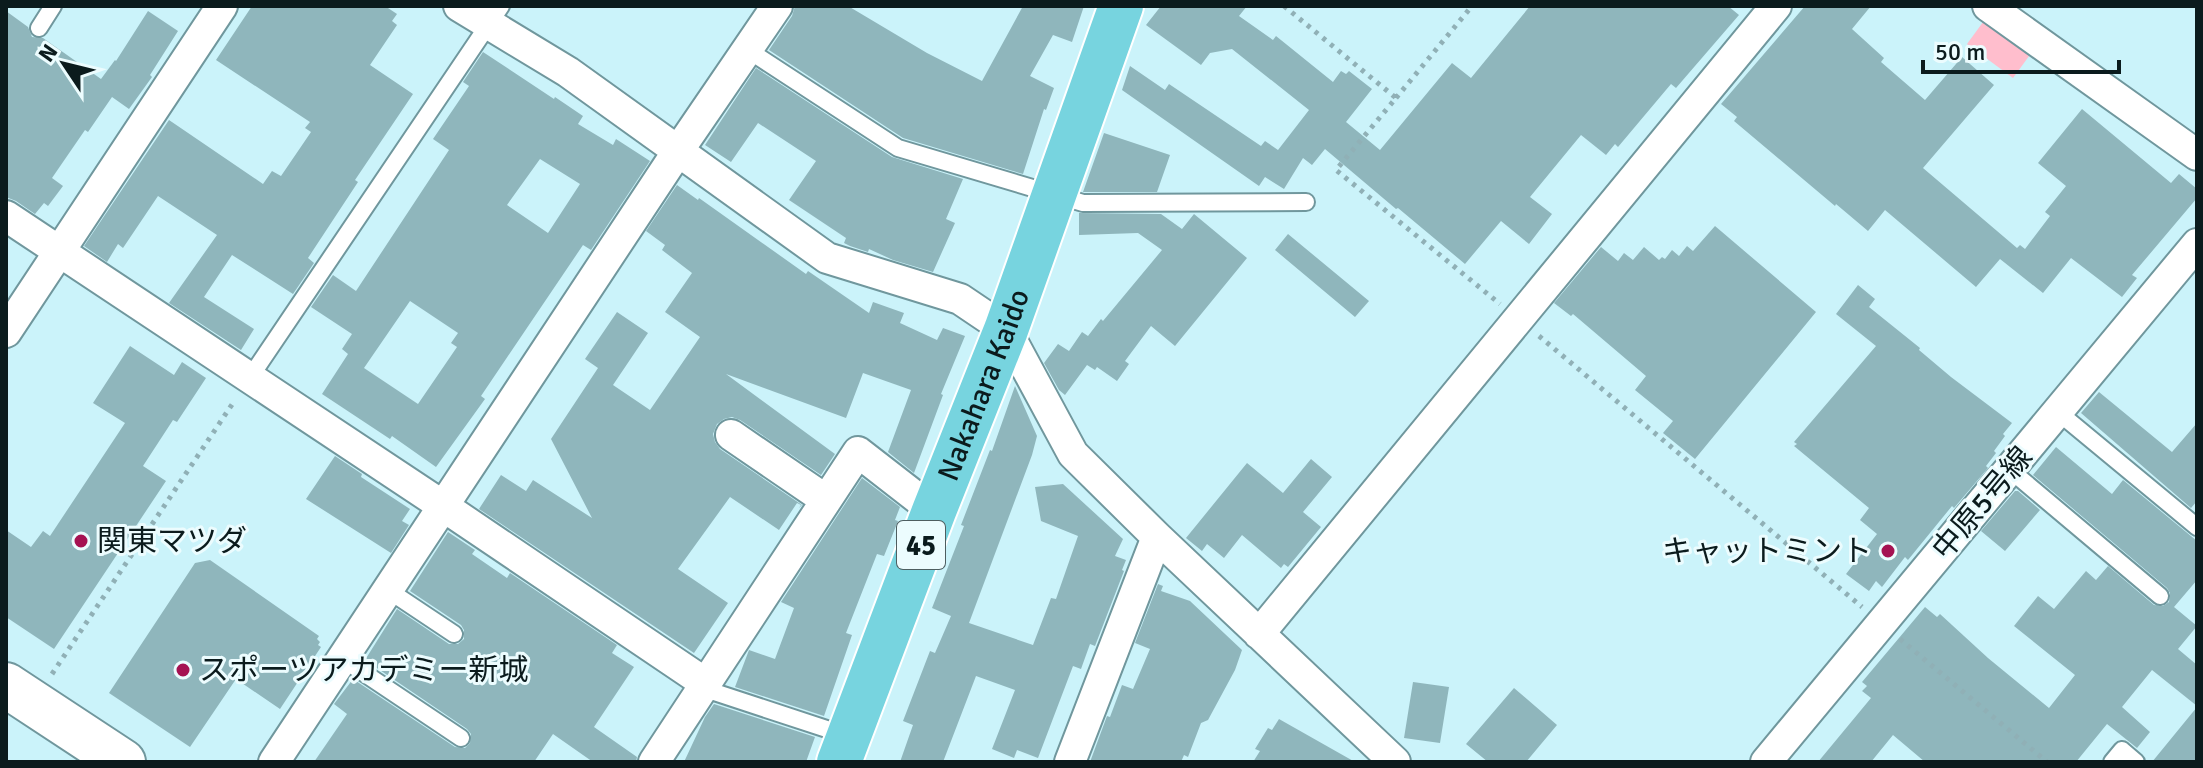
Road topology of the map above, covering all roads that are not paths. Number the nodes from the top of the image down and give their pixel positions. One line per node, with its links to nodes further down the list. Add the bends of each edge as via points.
1 (53, 6): 9 (lane)
2 (222, 6): 17 (street)
3 (459, 6): 8 (street)
4 (777, 6): 10 (street)
5 (1121, 6): 13 (main road, Nakahara Kaido / 45)
6 (1776, 6): 32 (street)
7 (1988, 6): 12 (street)
8 (495, 15): 11 (street); 20 (lane)
9 (39, 28)
10 (748, 50): 11 (street); 13 (lane, via 898,148)
11 (678, 151): 18 (street, via 827,258 960,299); 25 (street)
12 (2197, 155)
13 (1053, 195): 14 (lane, via 1083,203); 18 (main road, Nakahara Kaido / 45)
14 (1306, 202)
15 (6, 216): 17 (street)
16 (2197, 244): 21 (street, 中原5号線)
17 (59, 251): 19 (street); 20 (street)
18 (1006, 330): 26 (main road, Nakahara Kaido / 45); 28 (street, via 1073,454)
19 (6, 332)
20 (249, 379): 25 (street)
21 (2058, 412): 23 (street, 中原5号線); 27 (lane)
22 (731, 435): 24 (street)
23 (2009, 469): 30 (lane); 43 (street, 中原5号線)
24 (826, 500): 26 (street, via 858,452); 34 (street)
25 (443, 506): 29 (street); 34 (street)
26 (934, 511): 37 (main road, Nakahara Kaido / 45)
27 (2197, 527)
28 (1157, 537): 32 (street); 41 (street)
29 (388, 590): 31 (lane); 33 (street)
30 (2160, 596)
31 (454, 634)
32 (1259, 634): 42 (street)
33 (343, 659): 36 (lane); 39 (street)
34 (703, 686): 37 (lane); 40 (street)
35 (19, 694): 38 (street)
36 (461, 738)
37 (844, 749)
38 (123, 762)
39 (274, 762)
40 (654, 762)
41 (1070, 762)
42 (1395, 762)
43 (1766, 762)
44 (2112, 762): 45 (lane, via 2122,750)
45 (2136, 762)

